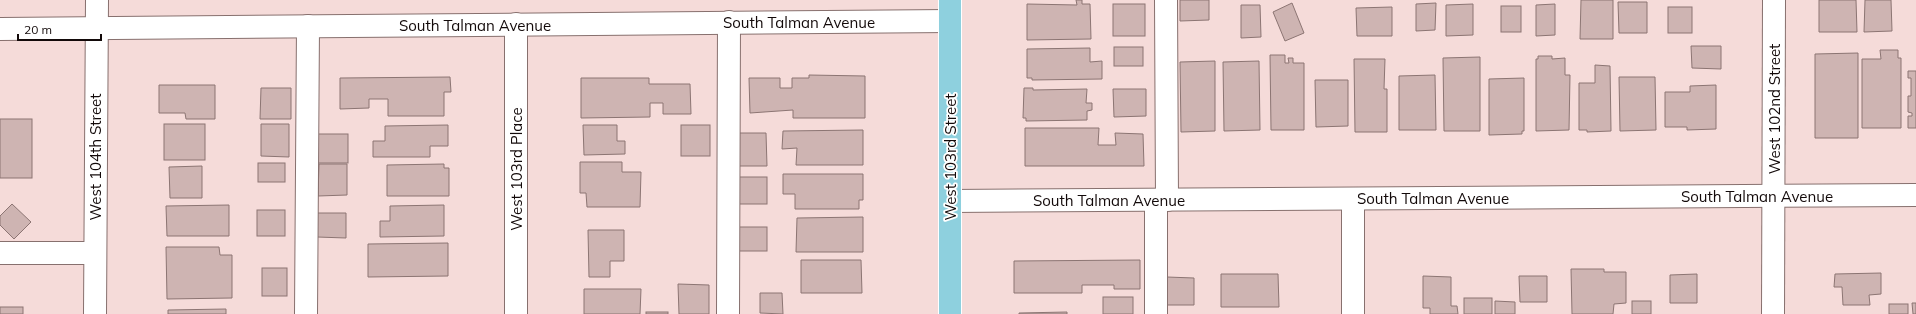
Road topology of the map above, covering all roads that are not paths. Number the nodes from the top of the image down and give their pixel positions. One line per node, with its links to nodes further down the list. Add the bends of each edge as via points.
1 (97, 0): 8 (street, West 104th Street)
2 (1166, 0): 13 (street)
3 (1774, 0): 11 (street, West 102nd Street)
4 (950, 10): 5 (street, South Talman Avenue); 14 (main road, West 103rd Street)
5 (729, 22): 6 (street, South Talman Avenue); 20 (street)
6 (516, 24): 7 (street, South Talman Avenue); 19 (street, West 103rd Place)
7 (308, 26): 8 (street, South Talman Avenue); 18 (street)
8 (96, 28): 9 (street, South Talman Avenue); 16 (street, West 104th Street)
9 (0, 29)
10 (1916, 195): 11 (street, South Talman Avenue)
11 (1774, 196): 12 (street, South Talman Avenue); 24 (street, West 102nd Street)
12 (1353, 199): 13 (street, South Talman Avenue); 23 (street)
13 (1162, 200): 14 (street, South Talman Avenue); 22 (street)
14 (950, 201): 21 (main road, West 103rd Street)
15 (0, 253): 16 (street)
16 (95, 253): 17 (street, West 104th Street)
17 (94, 314)
18 (306, 314)
19 (516, 314)
20 (728, 314)
21 (950, 314)
22 (1156, 314)
23 (1353, 314)
24 (1773, 314)

